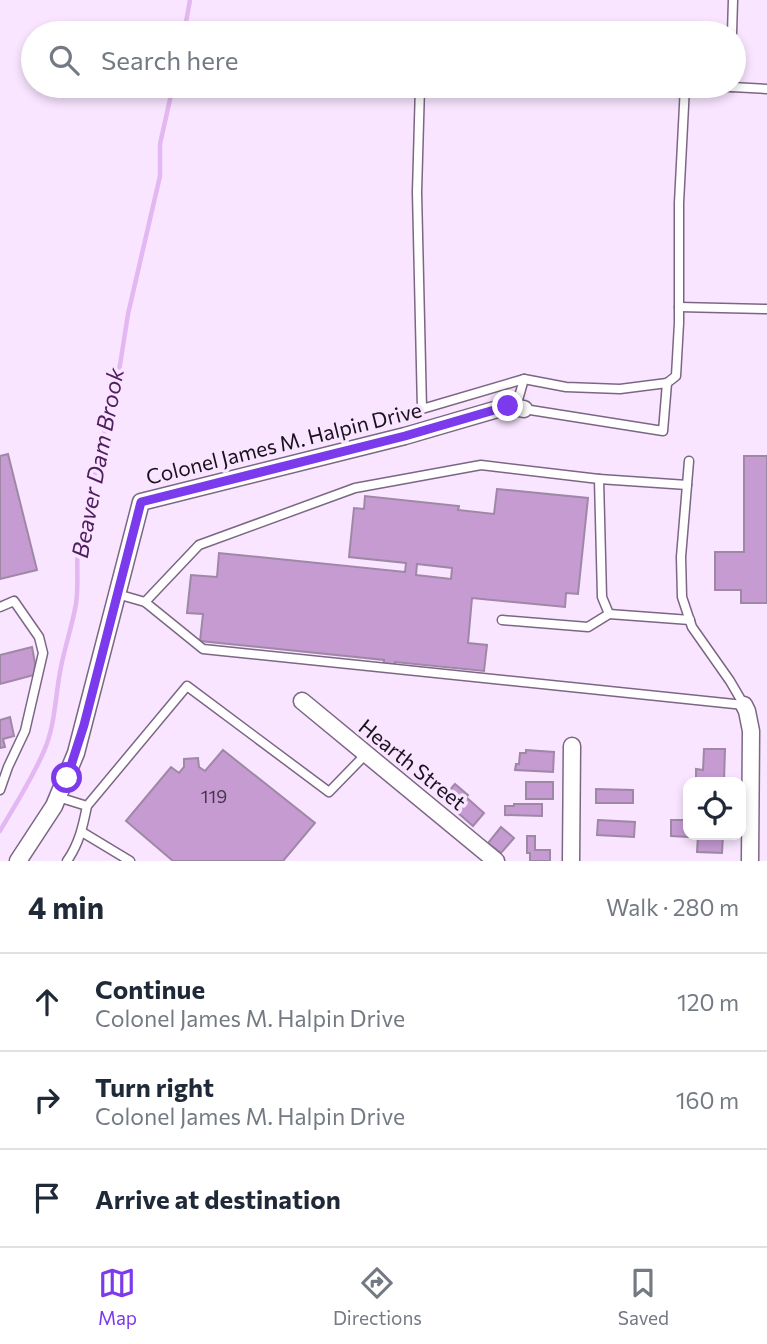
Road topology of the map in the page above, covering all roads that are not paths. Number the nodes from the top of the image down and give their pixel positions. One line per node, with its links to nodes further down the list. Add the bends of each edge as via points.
1 (733, 0): 2 (lane)
2 (732, 21)
3 (746, 87): 4 (lane)
4 (767, 89)
5 (420, 98): 9 (lane, via 422,409)
6 (684, 98): 7 (lane)
7 (679, 307): 8 (lane); 10 (lane, via 676,376)
8 (767, 309)
9 (524, 379): 10 (lane, via 566,387 620,389); 11 (lane)
10 (667, 383): 11 (lane, via 663,431)
11 (520, 408): 15 (street, Colonel James M. Halpin Drive, via 508,406 141,502)
12 (689, 461): 14 (lane)
13 (600, 479): 14 (lane); 16 (lane, via 481,466 355,488 199,545); 18 (lane, via 602,597)
14 (687, 485): 20 (lane, via 681,557 682,597)
15 (117, 594): 16 (lane); 26 (street, Colonel James M. Halpin Drive, via 84,725)
16 (145, 602): 22 (lane, via 203,649)
17 (0, 607): 25 (lane, via 14,601 39,637 43,653 25,732)
18 (608, 614): 19 (lane, via 588,627); 20 (lane)
19 (502, 620)
20 (690, 620): 22 (lane)
21 (302, 701): 24 (street, Hearth Street)
22 (744, 705): 36 (street, via 751,731)
23 (572, 746): 35 (street)
24 (366, 754): 27 (lane, via 329,792 187,686); 34 (street, Hearth Street)
25 (0, 790)
26 (58, 797): 27 (lane); 30 (street, Colonel James M. Halpin Drive)
27 (87, 806): 28 (lane)
28 (82, 832): 29 (lane); 33 (lane)
29 (73, 852): 31 (lane); 32 (lane)
30 (18, 861)
31 (66, 861)
32 (81, 861)
33 (130, 861)
34 (496, 861)
35 (571, 861)
36 (750, 861)

